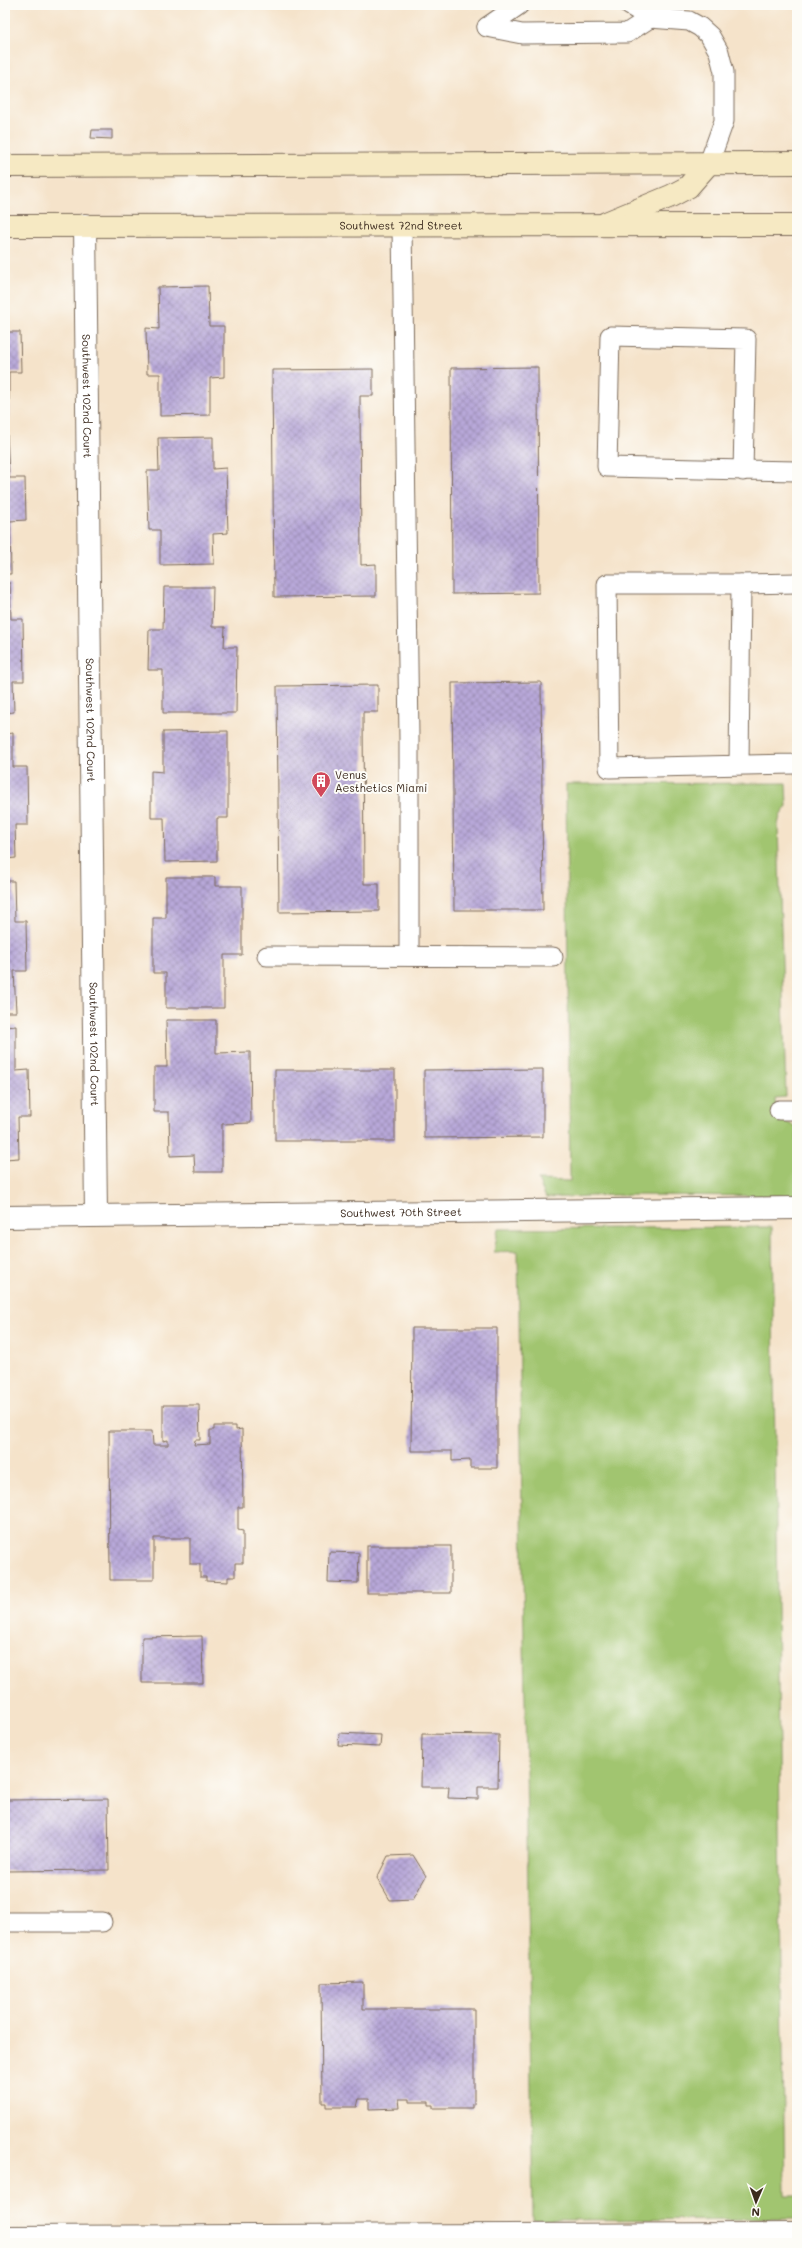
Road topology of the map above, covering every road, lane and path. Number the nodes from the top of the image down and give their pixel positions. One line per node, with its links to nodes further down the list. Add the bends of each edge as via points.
1 (519, 5): 3 (lane, via 487,27 522,34 627,33)
2 (629, 5): 3 (lane)
3 (650, 18): 4 (lane, via 689,21 710,36 719,52 724,72 724,121)
4 (709, 163): 5 (main road); 6 (main road); 11 (main road, via 688,186 671,196)
5 (797, 163)
6 (5, 166)
7 (85, 225): 8 (main road, Southwest 72nd Street); 10 (main road, Southwest 72nd Street); 22 (street, Southwest 102nd Court)
8 (402, 225): 11 (main road, Southwest 72nd Street); 19 (lane)
9 (797, 225): 11 (main road, Southwest 72nd Street)
10 (5, 226)
11 (600, 226)
12 (743, 471): 12 (lane, via 607,468 610,336 746,339); 13 (lane)
13 (797, 471)
14 (797, 583): 15 (lane)
15 (741, 584): 17 (lane); 17 (lane, via 607,584 609,768)
16 (797, 763): 17 (lane)
17 (739, 765)
18 (266, 956): 19 (lane)
19 (410, 956): 20 (lane)
20 (554, 957)
21 (797, 1208): 22 (street, Southwest 70th Street)
22 (96, 1216): 23 (street, Southwest 70th Street)
23 (5, 1217)
24 (5, 1922): 25 (lane)
25 (102, 1922)
26 (797, 2234): 27 (street)
27 (5, 2237)

